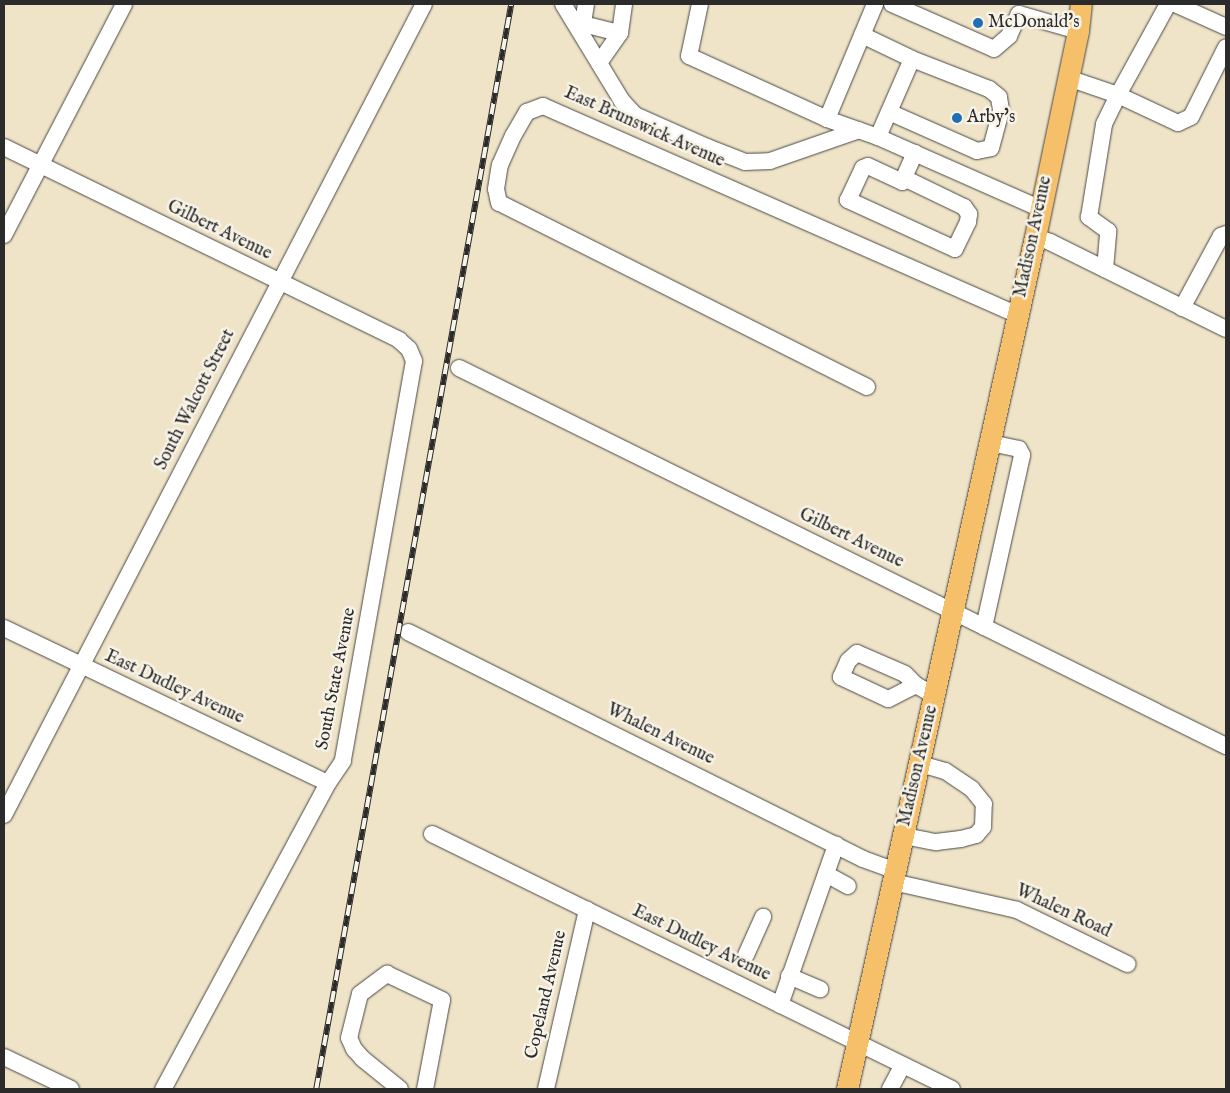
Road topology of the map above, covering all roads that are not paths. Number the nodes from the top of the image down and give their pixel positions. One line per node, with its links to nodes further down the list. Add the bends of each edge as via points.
1 (124, 4): 32 (street)
2 (424, 4): 39 (street, South Walcott Street)
3 (562, 4): 16 (street)
4 (586, 4): 16 (street)
5 (624, 4): 18 (street)
6 (700, 4): 27 (street, via 689,56)
7 (875, 4): 19 (street)
8 (892, 4): 21 (street)
9 (914, 4): 21 (street, via 915,8 977,35)
10 (1081, 4): 17 (main road, Madison Avenue)
11 (1086, 4): 17 (main road, Madison Avenue)
12 (1168, 4): 25 (street)
13 (1175, 4): 15 (street)
14 (1013, 9): 17 (street); 21 (street, via 1009,36)
15 (1226, 27)
16 (582, 28): 18 (street); 23 (street)
17 (1078, 31): 24 (main road, Madison Avenue)
18 (620, 32): 23 (street)
19 (862, 35): 22 (street); 27 (street)
20 (1226, 47): 25 (street, via 1190,117 1178,122)
21 (994, 49)
22 (912, 58): 26 (street); 26 (street, via 989,89 999,97 1001,110 991,148 977,150)
23 (599, 63): 28 (street, via 622,101 635,115 746,162 770,161)
24 (1068, 78): 25 (street); 34 (main road, Madison Avenue)
25 (1118, 95): 38 (street, via 1104,124 1089,218 1108,231)
26 (889, 112): 29 (street)
27 (827, 119): 28 (street)
28 (859, 130): 29 (street)
29 (878, 137): 31 (street)
30 (4, 147): 32 (street, Gilbert Avenue)
31 (915, 153): 33 (street); 34 (street)
32 (40, 165): 36 (street); 39 (street, Gilbert Avenue)
33 (904, 178): 33 (street, via 902,182 868,166 859,174 848,200 955,250 969,214 964,207)
34 (1040, 209): 37 (main road, Madison Avenue)
35 (1226, 234): 40 (street, via 1221,236)
36 (4, 235)
37 (1035, 237): 38 (street); 41 (main road, Madison Avenue)
38 (1105, 269): 40 (street)
39 (280, 283): 43 (street, Gilbert Avenue, via 399,340); 51 (street, South Walcott Street)
40 (1182, 308): 42 (street)
41 (1018, 315): 45 (street, East Brunswick Avenue, via 543,106 528,112 500,165 496,189 499,203); 46 (main road, Madison Avenue)
42 (1224, 322)
43 (413, 354): 56 (street, South State Avenue, via 415,370 343,761)
44 (459, 368): 47 (street, Gilbert Avenue)
45 (867, 387)
46 (990, 442): 47 (main road, Madison Avenue); 48 (street, via 1019,449 1022,455)
47 (953, 612): 48 (street, Gilbert Avenue); 53 (main road, Madison Avenue)
48 (984, 627): 54 (street, Gilbert Avenue)
49 (4, 628): 51 (street, East Dudley Avenue)
50 (408, 632): 60 (street, Whalen Avenue)
51 (81, 666): 56 (street, East Dudley Avenue); 57 (street, South Walcott Street)
52 (916, 685): 53 (street)
53 (935, 696): 55 (main road, Madison Avenue)
54 (1226, 746)
55 (920, 764): 59 (main road, Madison Avenue); 59 (street, via 945,771 972,790 984,804 983,827 976,835 936,842)
56 (328, 783): 75 (street, South State Avenue)
57 (4, 815)
58 (432, 834): 64 (street, East Dudley Avenue)
59 (904, 836): 62 (main road, Madison Avenue)
60 (836, 845): 61 (street); 62 (street, Whalen Avenue)
61 (826, 874): 63 (street); 68 (street)
62 (895, 876): 67 (street, Whalen Road, via 1017,910); 71 (main road, Madison Avenue)
63 (848, 886)
64 (587, 910): 70 (street, East Dudley Avenue); 78 (street, Copeland Avenue)
65 (763, 917): 66 (street)
66 (746, 955)
67 (1127, 964)
68 (789, 976): 69 (street); 70 (street)
69 (820, 989)
70 (780, 1005): 71 (street, East Dudley Avenue)
71 (858, 1043): 73 (street, East Dudley Avenue); 79 (main road, Madison Avenue)
72 (4, 1057): 74 (street)
73 (902, 1065): 80 (street); 81 (street, East Dudley Avenue)
74 (71, 1089)
75 (163, 1089)
76 (400, 1089): 77 (street, via 354,1049 349,1038 360,994 387,974 442,1000)
77 (425, 1089)
78 (546, 1089)
79 (848, 1089)
80 (890, 1089)
81 (952, 1089)

